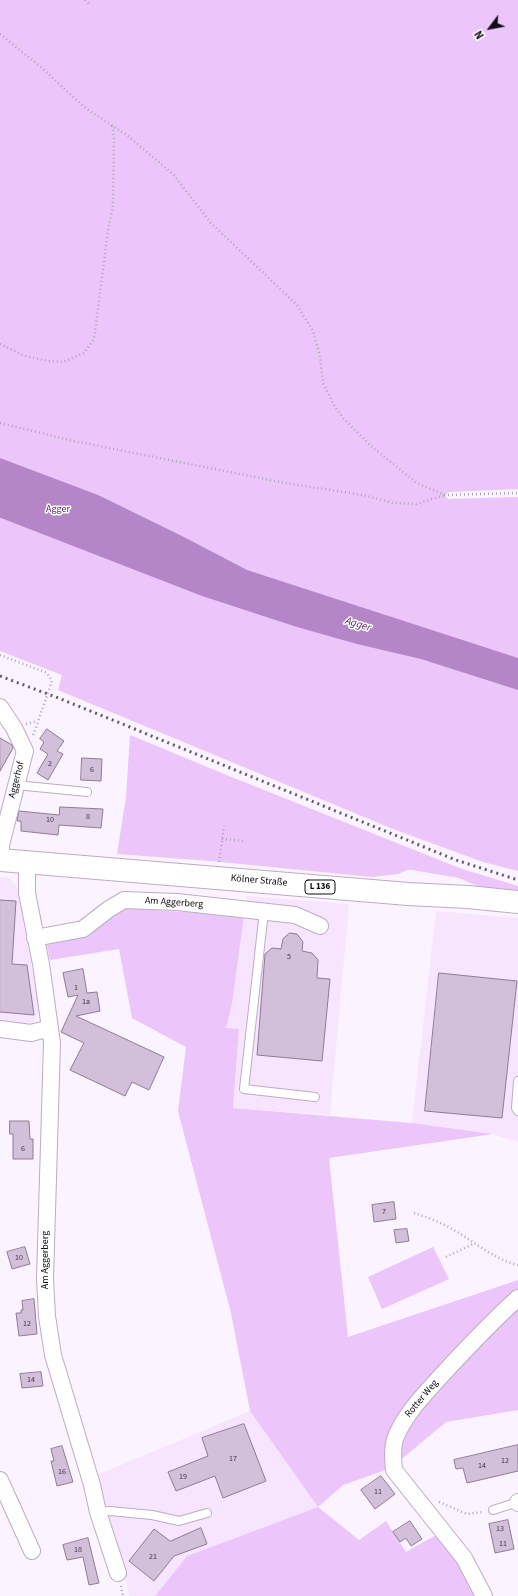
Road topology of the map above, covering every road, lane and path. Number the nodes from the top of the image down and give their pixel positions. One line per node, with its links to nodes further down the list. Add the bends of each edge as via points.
1 (85, 0): 2 (path)
2 (89, 4)
3 (0, 34): 4 (path, via 84,107)
4 (112, 125): 5 (path, via 113,206 94,339 84,353 63,362 25,356); 8 (path, via 173,174 210,222 297,305 313,330 320,356 323,383 334,407 343,418 372,447 417,483)
5 (0, 344)
6 (0, 423): 8 (path, via 74,441 394,503 416,504)
7 (518, 493): 8 (path)
8 (445, 495)
9 (0, 655): 11 (path, via 47,673 52,681)
10 (0, 707): 12 (street, Aggerhof, via 25,751)
11 (38, 721)
12 (16, 785): 13 (lane); 17 (street, Aggerhof, via 1,845)
13 (87, 792)
14 (224, 826): 15 (path)
15 (222, 838): 16 (path); 19 (path)
16 (244, 841)
17 (0, 860): 18 (main road, Kölner Straße / L 136)
18 (27, 863): 19 (main road, Kölner Straße / L 136); 23 (street, Am Aggerberg, via 27,893)
19 (217, 878): 20 (main road, Kölner Straße / L 136)
20 (518, 902)
21 (264, 911): 22 (street, Am Aggerberg, via 295,915); 23 (street, Am Aggerberg, via 177,902 124,900 83,928); 27 (lane, via 244,1089)
22 (320, 926)
23 (36, 938): 24 (street, Am Aggerberg)
24 (50, 1028): 25 (street, via 31,1033); 38 (street, Am Aggerberg, via 52,1043 45,1279 47,1316 53,1355)
25 (0, 1029)
26 (518, 1081): 28 (lane)
27 (315, 1097)
28 (518, 1110)
29 (414, 1213): 30 (path, via 431,1218)
30 (475, 1243): 31 (path); 32 (path, via 495,1256)
31 (446, 1257)
32 (518, 1265)
33 (518, 1298): 42 (street, Rotter Weg, via 459,1356 415,1405 402,1424 392,1452 394,1470 464,1558)
34 (0, 1480): 40 (street)
35 (438, 1502): 37 (path, via 467,1514)
36 (518, 1502): 37 (lane)
37 (493, 1510)
38 (98, 1512): 39 (lane, via 152,1515 179,1521); 41 (street, Am Aggerberg)
39 (207, 1513)
40 (32, 1551)
41 (118, 1573)
42 (484, 1596)

